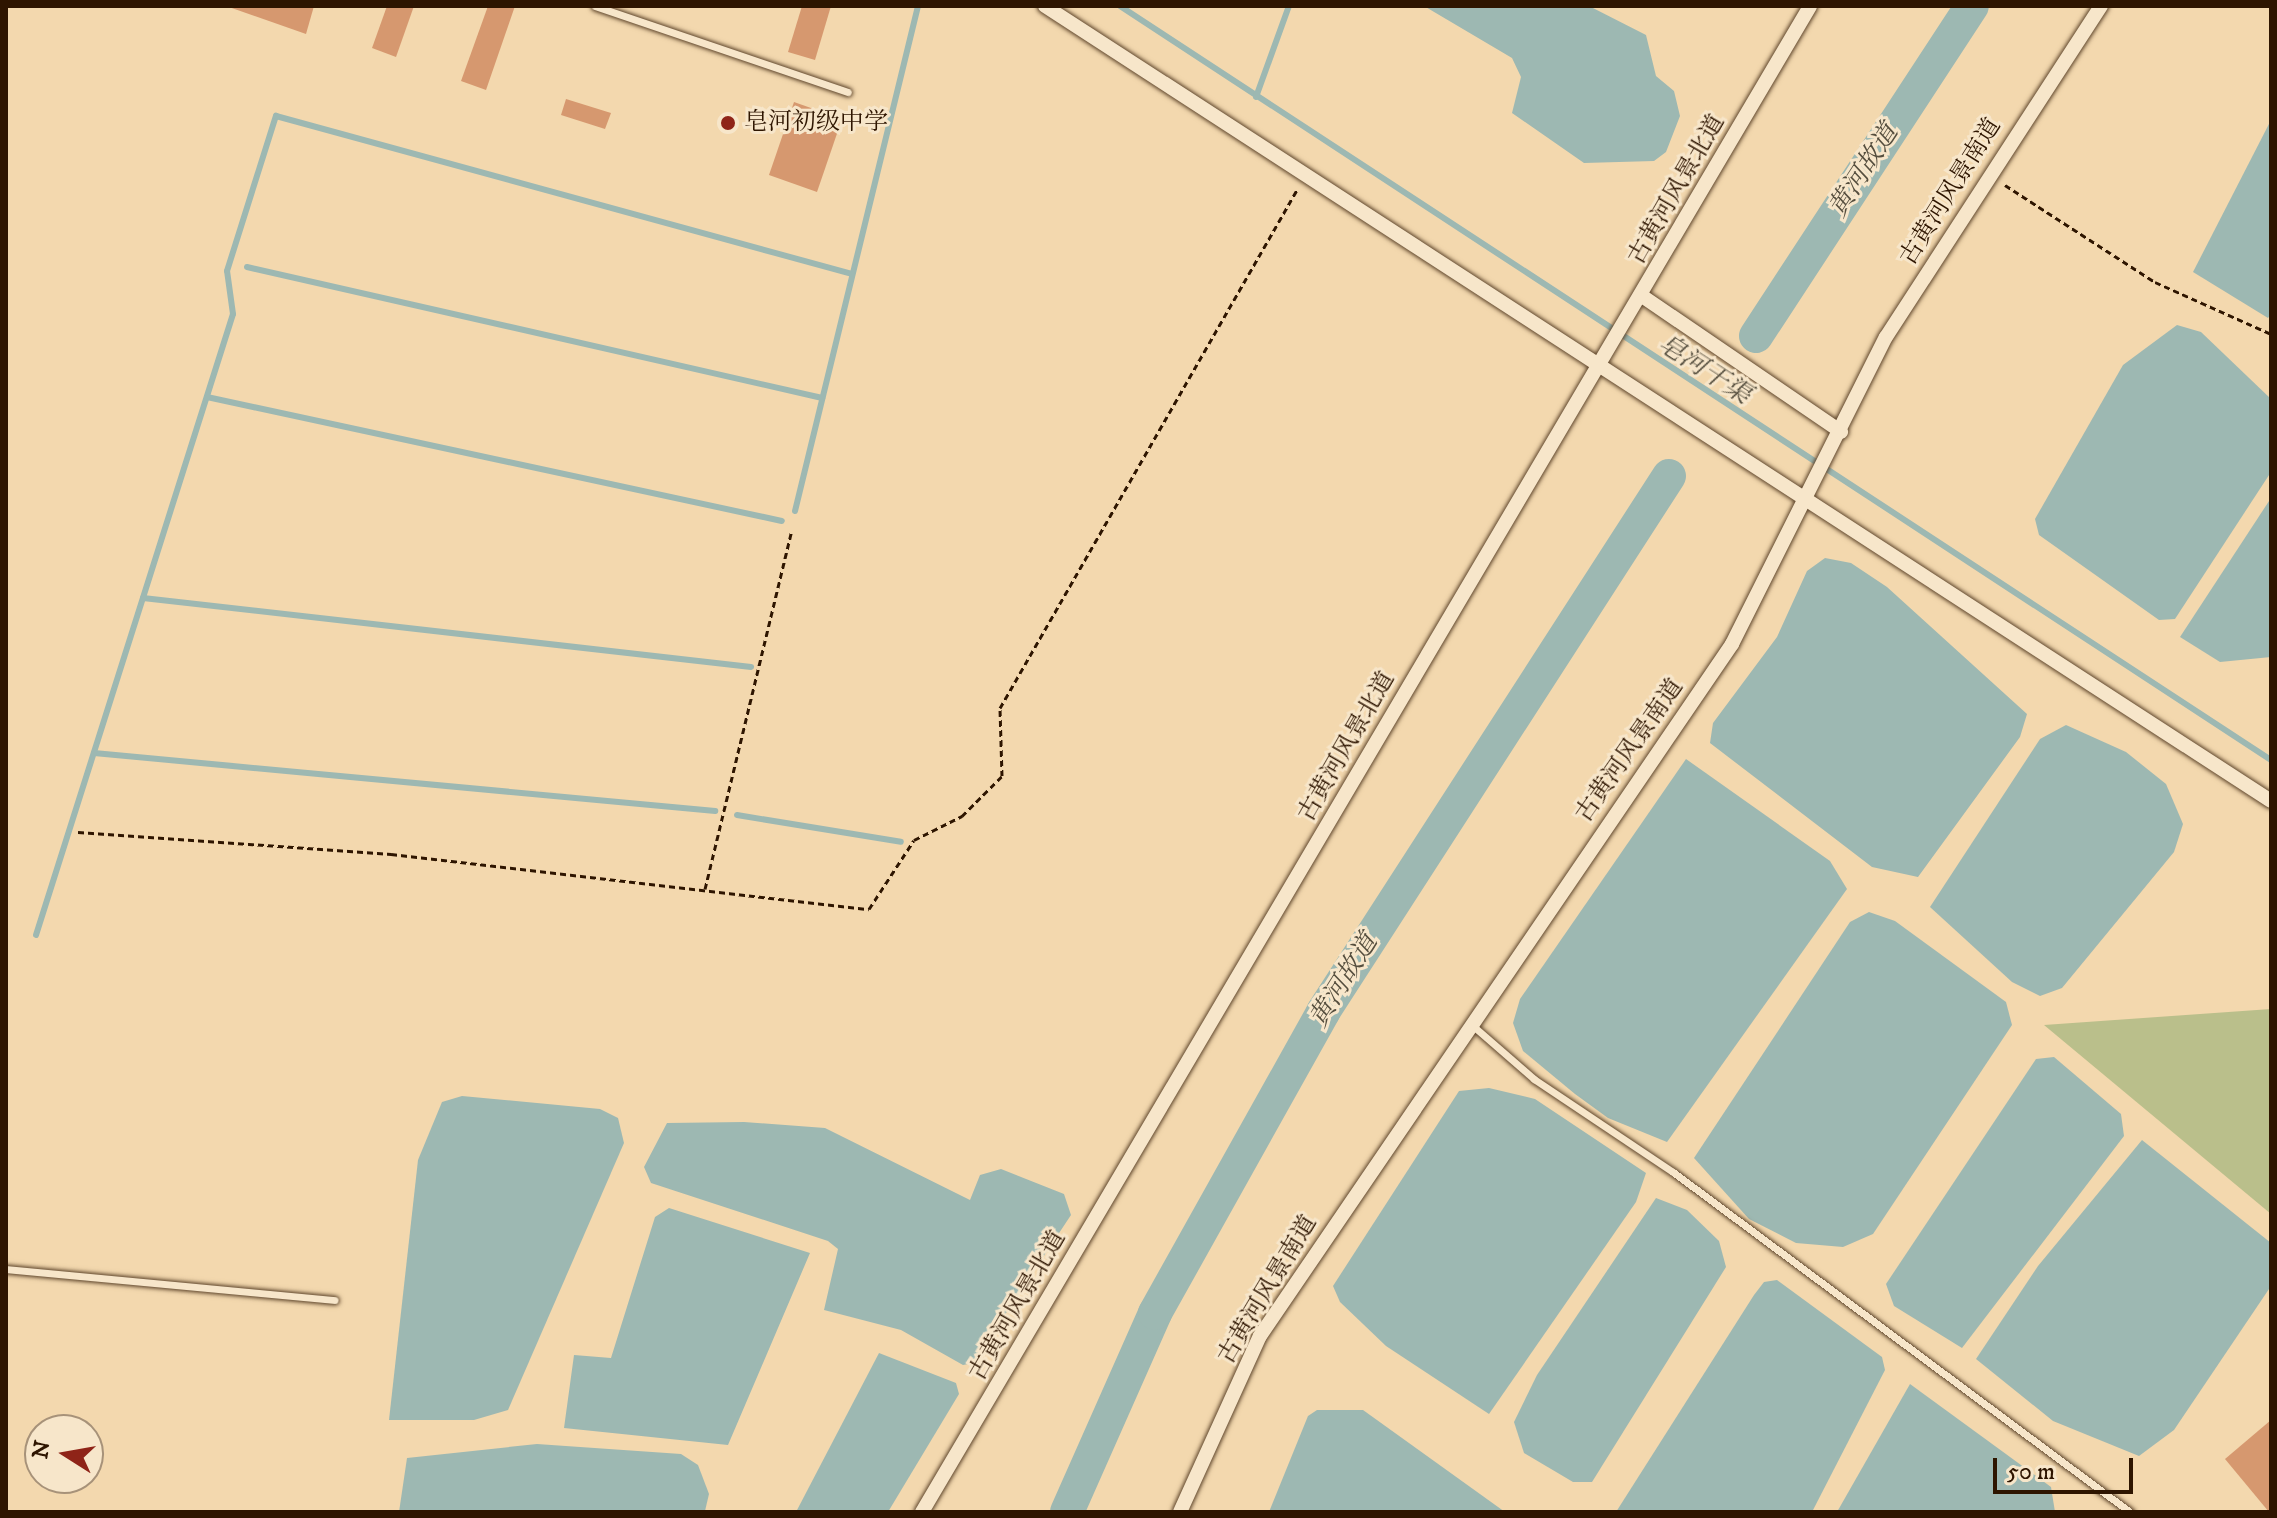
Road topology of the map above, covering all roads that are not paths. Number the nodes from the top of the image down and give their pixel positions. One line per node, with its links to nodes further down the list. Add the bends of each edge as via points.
1 (595, 6): 5 (lane)
2 (1045, 6): 7 (street)
3 (1810, 6): 6 (street, 古黄河风景北道)
4 (2101, 6): 8 (street, 古黄河风景南道, via 1886,337)
5 (848, 92)
6 (1638, 301): 7 (street, 古黄河风景北道); 8 (street)
7 (1600, 360): 9 (street); 14 (street, 古黄河风景北道)
8 (1841, 432): 9 (street, 古黄河风景南道)
9 (1800, 498): 10 (street); 11 (street, 古黄河风景南道, via 1732,644)
10 (2271, 801)
11 (1470, 1023): 15 (street, 古黄河风景南道, via 1260,1336); 16 (lane, via 1534,1079 1673,1172)
12 (6, 1269): 13 (lane)
13 (335, 1300)
14 (922, 1512)
15 (1180, 1512)
16 (2130, 1512)

